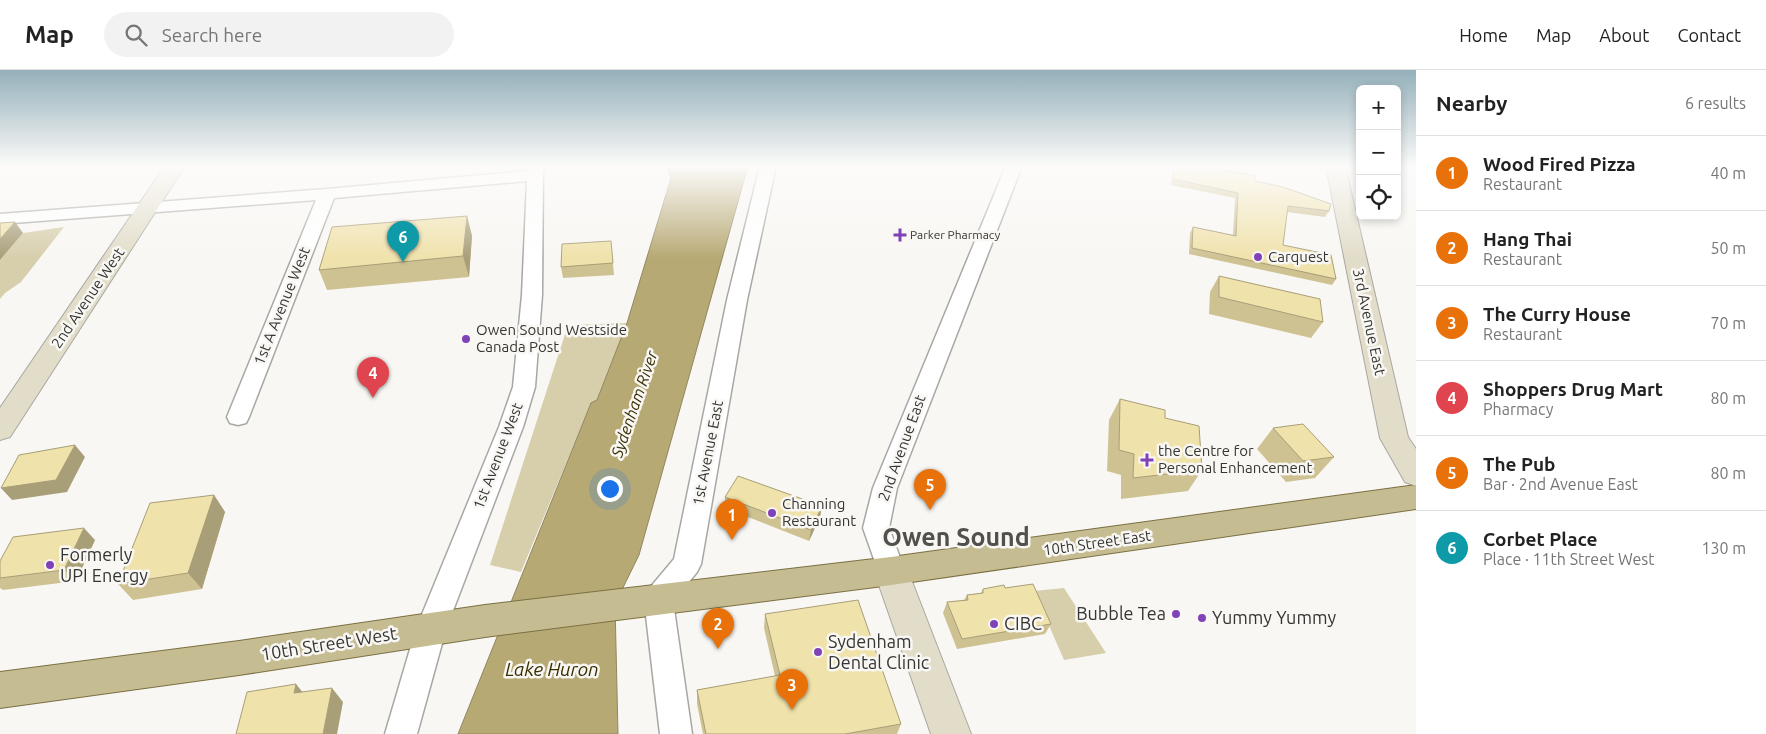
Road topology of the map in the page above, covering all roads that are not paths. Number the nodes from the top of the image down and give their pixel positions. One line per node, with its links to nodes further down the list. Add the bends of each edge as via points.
1 (155, 197): 8 (main road, 2nd Avenue West)
2 (288, 197): 8 (street)
3 (325, 197): 10 (street, 1st A Avenue West)
4 (534, 197): 16 (street, 1st Avenue West, via 532,295 524,387 511,428)
5 (760, 197): 15 (street, 1st Avenue East, via 737,300 687,564)
6 (1002, 197): 14 (street, 2nd Avenue East, via 885,488 876,528)
7 (1342, 197): 12 (main road, 3rd Avenue East, via 1394,438)
8 (148, 208): 9 (street); 11 (main road, 2nd Avenue West)
9 (0, 219)
10 (238, 417)
11 (0, 430)
12 (1416, 474)
13 (1416, 497): 14 (main road, 10th Street East)
14 (891, 571): 15 (main road, 10th Street East); 20 (main road, 2nd Avenue East)
15 (658, 599): 16 (main road, 10th Street West); 19 (street)
16 (431, 629): 17 (main road, 10th Street West); 18 (street, 1st Avenue West)
17 (0, 690)
18 (401, 734)
19 (676, 734)
20 (951, 734)

